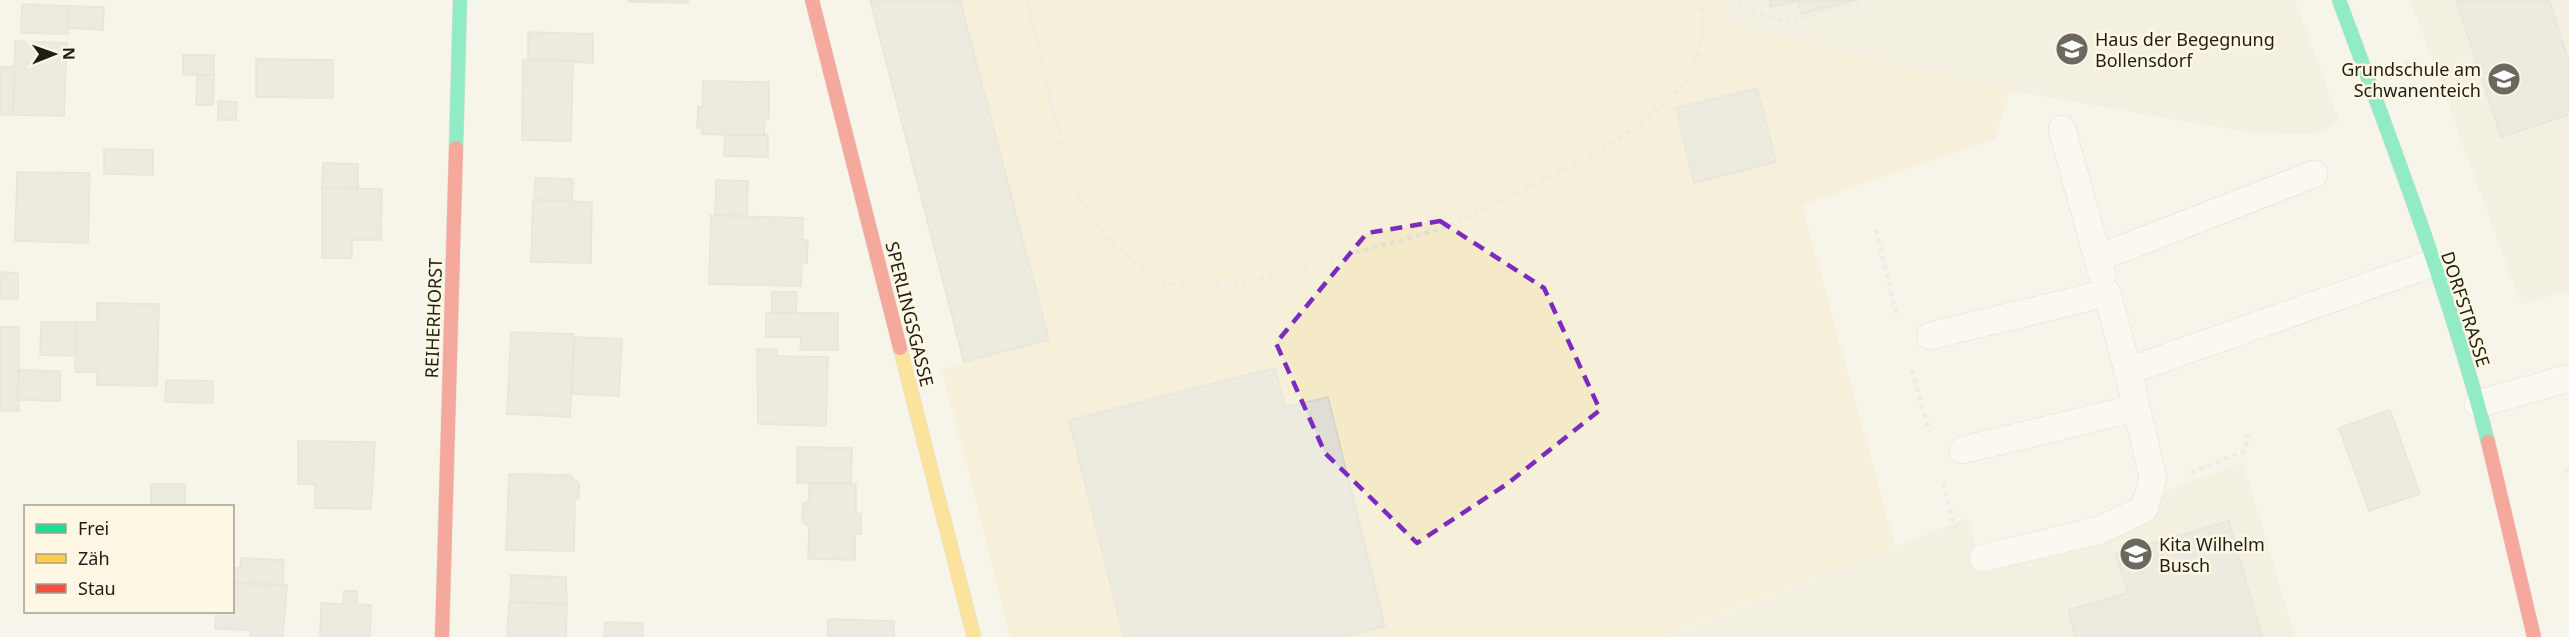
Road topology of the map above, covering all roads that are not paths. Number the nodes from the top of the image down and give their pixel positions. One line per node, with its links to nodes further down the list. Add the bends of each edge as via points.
1 (460, 0): 16 (street, REIHERHORST)
2 (812, 0): 17 (street, SPERLINGSGASSE)
3 (2339, 0): 7 (street, DORFSTRASSE)
4 (2062, 129): 6 (lane)
5 (2314, 174): 6 (lane)
6 (2098, 258): 8 (lane)
7 (2433, 262): 10 (lane); 12 (street, DORFSTRASSE)
8 (2107, 293): 9 (lane); 10 (lane)
9 (1930, 336)
10 (2128, 371): 13 (lane)
11 (2569, 378): 12 (lane)
12 (2478, 404): 18 (street, DORFSTRASSE)
13 (2136, 408): 14 (lane); 15 (lane, via 2153,478 2144,509 2100,530)
14 (1963, 450)
15 (1983, 558)
16 (442, 637)
17 (974, 637)
18 (2534, 637)

